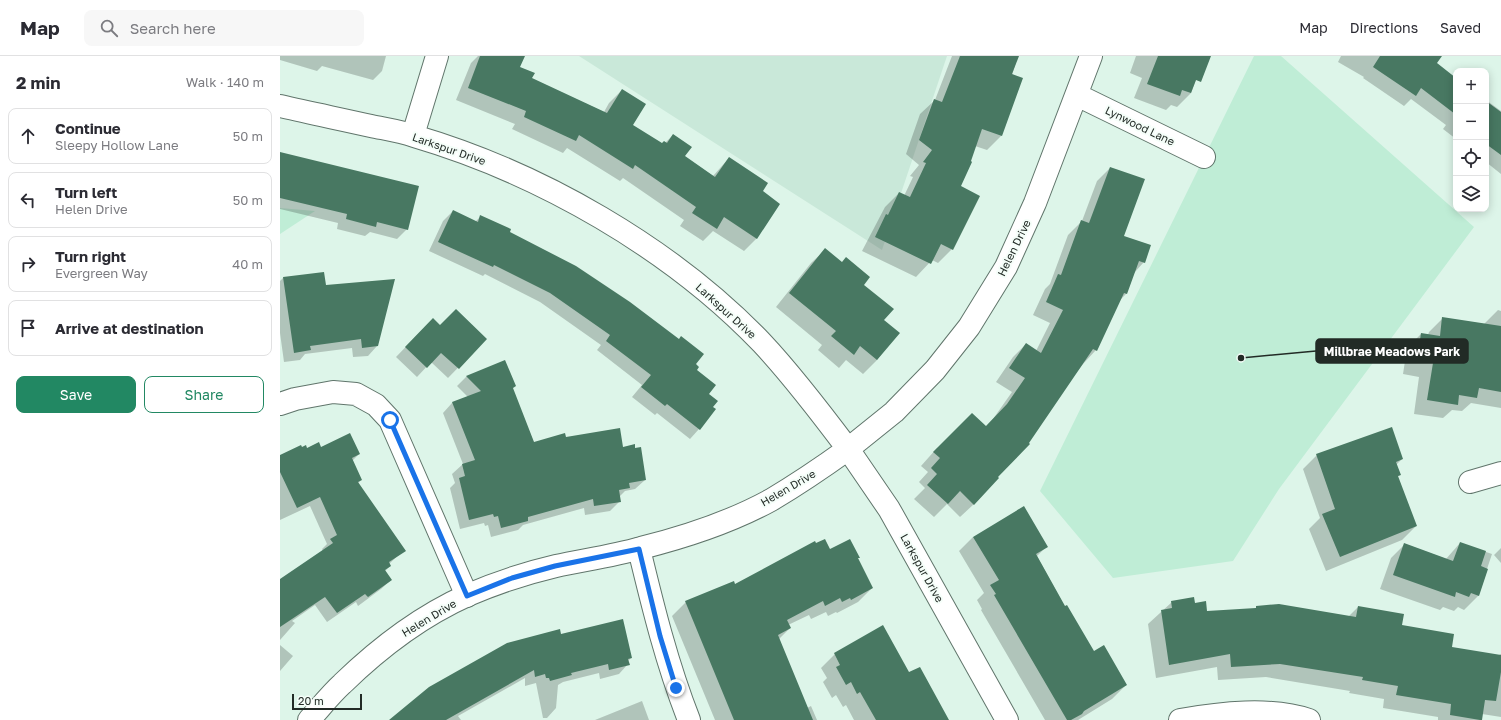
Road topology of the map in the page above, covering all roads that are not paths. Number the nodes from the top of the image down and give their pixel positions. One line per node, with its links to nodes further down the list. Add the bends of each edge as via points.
1 (437, 56): 5 (street)
2 (1091, 56): 3 (street, Helen Drive)
3 (1077, 95): 6 (street, Lynwood Lane); 8 (street, Helen Drive, via 1035,203 1006,267 969,327 935,370 894,412)
4 (280, 106): 5 (street, Larkspur Drive)
5 (413, 135): 8 (street, Larkspur Drive, via 516,173 568,199 664,259 716,300 761,342 806,393)
6 (1204, 157)
7 (280, 404): 12 (street, via 332,392 356,394 376,405 390,420)
8 (848, 449): 11 (street, Helen Drive, via 812,475 769,500 728,519); 15 (street, Larkspur Drive, via 889,509)
9 (1501, 473): 10 (street)
10 (1470, 482)
11 (639, 549): 12 (street, Helen Drive, via 555,566 512,578); 14 (street, via 660,636)
12 (467, 596): 13 (street, Helen Drive, via 420,621 378,652 341,684)
13 (308, 720)
14 (689, 720)
15 (1007, 720)
16 (1180, 720): 17 (street, via 1252,713 1295,715)
17 (1309, 720)

